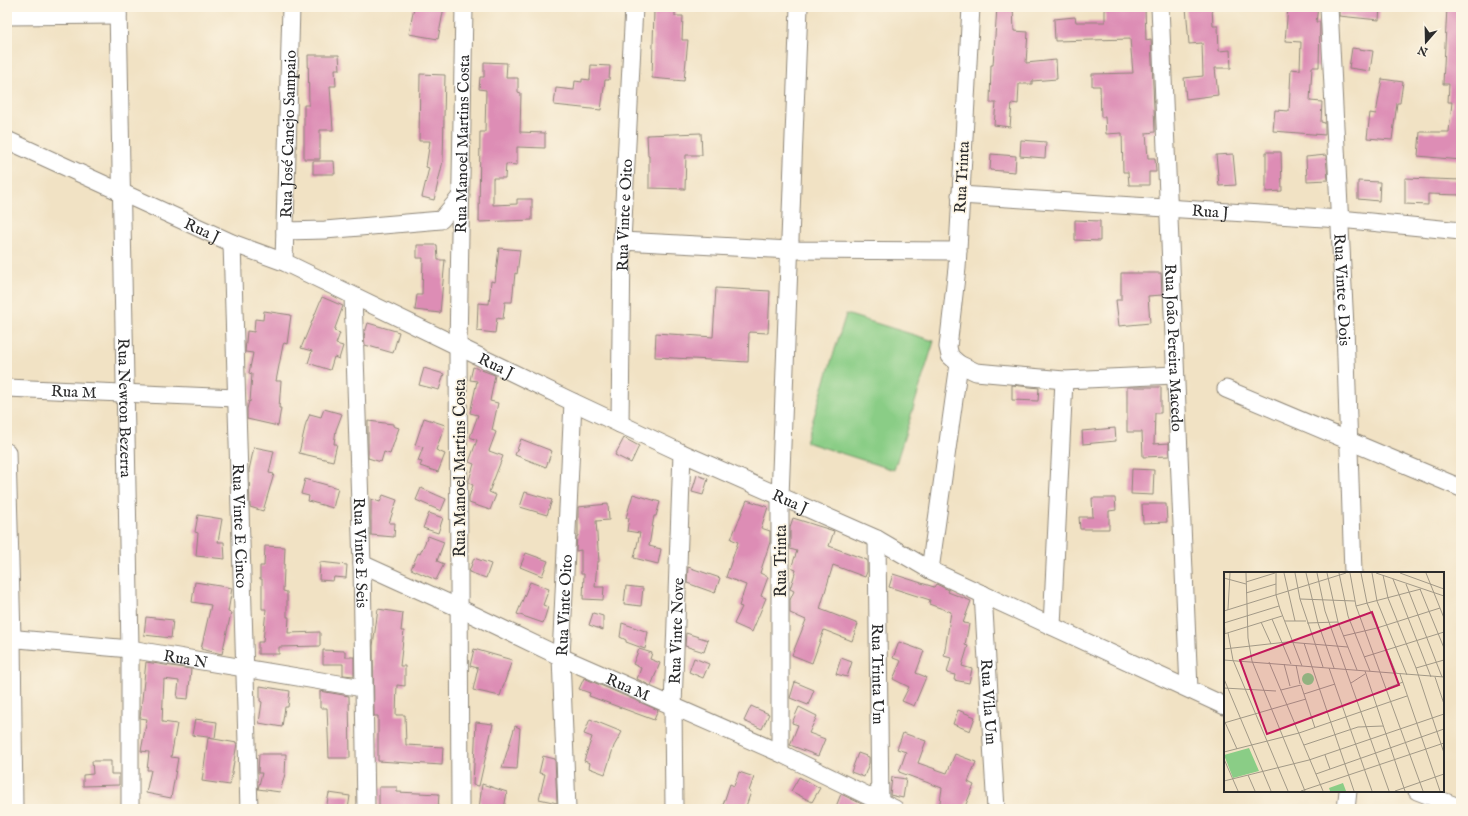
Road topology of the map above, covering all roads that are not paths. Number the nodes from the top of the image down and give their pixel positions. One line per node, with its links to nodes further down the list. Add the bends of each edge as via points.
1 (291, 7): 16 (street, Rua José Canejo Sampaio)
2 (464, 7): 13 (street, Rua Manoel Martins Costa)
3 (634, 7): 18 (street, Rua Vinte e Oito)
4 (798, 7): 20 (street, Rua Trinta)
5 (971, 7): 12 (street, Rua Trinta)
6 (1160, 7): 14 (street, Rua João Pereira Macedo)
7 (1329, 7): 15 (street, Rua Vinte e Dois)
8 (118, 11): 9 (street); 11 (street, Rua Newton Bezerra)
9 (7, 16)
10 (7, 140): 11 (street, Rua J)
11 (123, 192): 19 (street, Rua J); 30 (street, Rua Newton Bezerra)
12 (960, 195): 14 (street, Rua J); 21 (street, Rua Trinta)
13 (461, 196): 16 (street, via 441,220); 24 (street, Rua Manoel Martins Costa)
14 (1169, 208): 15 (street, Rua J); 26 (street, Rua João Pereira Macedo)
15 (1340, 219): 17 (street, Rua J); 34 (street, Rua Vinte e Dois)
16 (285, 231): 22 (street, Rua José Canejo Sampaio)
17 (1461, 231)
18 (622, 241): 20 (street); 33 (street, Rua Vinte e Oito)
19 (232, 243): 22 (street, Rua J); 31 (street, Rua Vinte E Cinco)
20 (790, 250): 21 (street); 38 (street, Rua Trinta)
21 (958, 251): 25 (street, Rua Trinta, via 948,347 950,356)
22 (284, 262): 23 (street, Rua J)
23 (353, 296): 24 (street, Rua J); 40 (street, Rua Vinte E Seis)
24 (458, 347): 32 (street, Rua J); 44 (street, Rua Manoel Martins Costa)
25 (959, 364): 27 (street, via 976,372); 41 (street)
26 (1175, 375): 27 (street); 51 (street, Rua João Pereira Macedo)
27 (1064, 380): 45 (street)
28 (7, 388): 30 (street, Rua M)
29 (1226, 389): 34 (street)
30 (125, 392): 31 (street, Rua M); 47 (street, Rua Newton Bezerra)
31 (236, 398): 49 (street, Rua Vinte E Cinco)
32 (573, 402): 33 (street, Rua J); 48 (street, Rua Vinte Oito)
33 (620, 424): 36 (street, Rua J)
34 (1349, 440): 37 (street); 42 (street, Rua Vinte e Dois)
35 (7, 452): 46 (street)
36 (682, 453): 38 (street, Rua J); 52 (street, Rua Vinte Nove)
37 (1461, 488)
38 (780, 497): 39 (street, Rua J); 54 (street, Rua Trinta)
39 (877, 539): 41 (street, Rua J); 57 (street, Rua Trinta Um)
40 (362, 564): 44 (street, Rua M); 50 (street, Rua Vinte E Seis)
41 (930, 570): 43 (street, Rua J)
42 (1353, 572)
43 (983, 594): 45 (street, Rua J); 67 (street, Rua Vila Um)
44 (459, 608): 48 (street, Rua M); 63 (street, Rua Manoel Martins Costa)
45 (1052, 626): 51 (street, Rua J)
46 (10, 638): 47 (street, Rua N); 59 (street)
47 (130, 649): 49 (street, Rua N); 60 (street, Rua Newton Bezerra)
48 (562, 657): 52 (street, Rua M); 64 (street, Rua Vinte Oito)
49 (246, 669): 50 (street, Rua N); 61 (street, Rua Vinte E Cinco)
50 (363, 688): 62 (street, Rua Vinte E Seis)
51 (1189, 689): 53 (street, Rua J)
52 (673, 706): 54 (street, Rua M); 65 (street, Rua Vinte Nove)
53 (1224, 706)
54 (780, 753): 57 (street, Rua M)
55 (1348, 792): 68 (street)
56 (1420, 792): 58 (street)
57 (880, 805): 66 (street, Rua M)
58 (1461, 808)
59 (14, 809)
60 (130, 809)
61 (248, 809)
62 (366, 809)
63 (460, 809)
64 (567, 809)
65 (674, 809)
66 (896, 809)
67 (996, 809)
68 (1346, 809)

